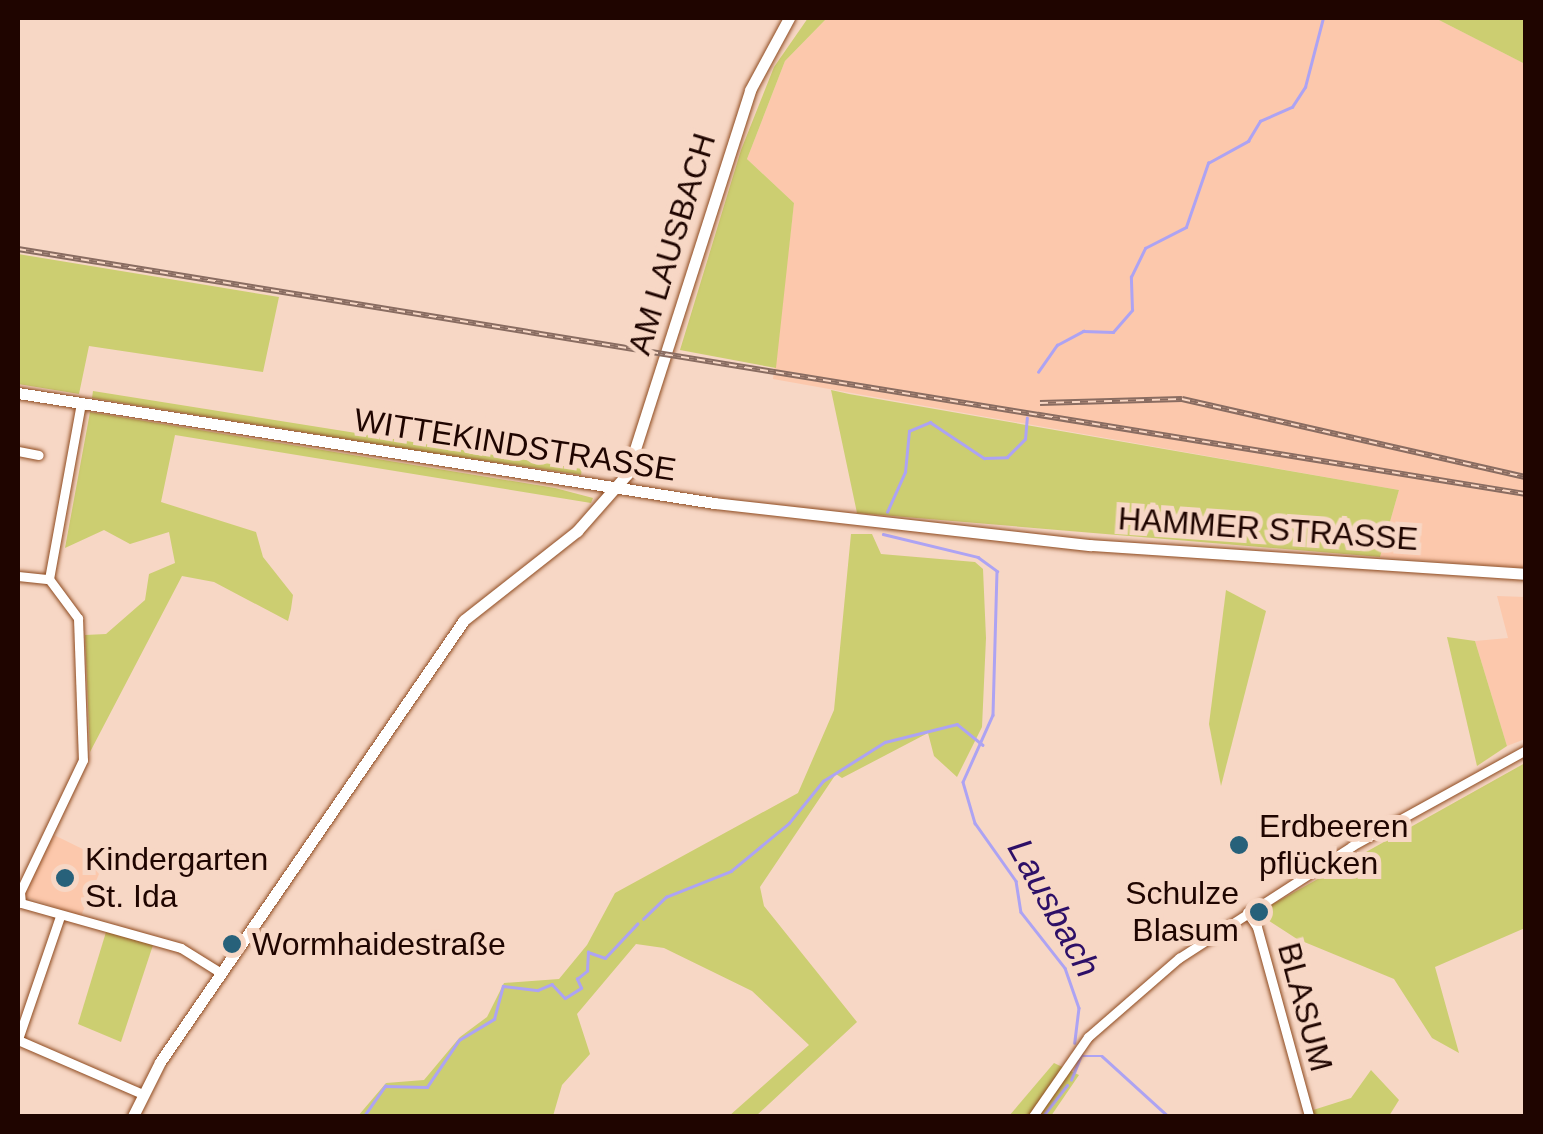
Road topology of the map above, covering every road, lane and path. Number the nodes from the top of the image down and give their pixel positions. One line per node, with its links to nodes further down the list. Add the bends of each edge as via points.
1 (789, 18): 6 (main road, AM LAUSBACH, via 750,90 633,461)
2 (18, 393): 3 (main road, WITTEKINDSTRASSE)
3 (81, 403): 6 (main road, WITTEKINDSTRASSE); 10 (street)
4 (18, 451): 5 (street)
5 (40, 455)
6 (615, 490): 7 (main road, WITTEKINDSTRASSE); 14 (main road, AM LAUSBACH, via 577,531 464,620)
7 (1006, 536): 8 (main road, HAMMER STRASSE)
8 (1526, 574)
9 (18, 576): 10 (street)
10 (49, 579): 13 (street, via 78,618 83,760 20,892 27,907)
11 (1526, 750): 12 (street)
12 (1247, 912): 18 (street, via 1179,958 1088,1037); 19 (street, BLASUM, via 1257,926)
13 (60, 916): 14 (street, via 181,948); 15 (street)
14 (221, 973): 16 (main road, AM LAUSBACH)
15 (18, 1040): 16 (street)
16 (143, 1094): 17 (main road, AM LAUSBACH)
17 (133, 1116)
18 (1033, 1116)
19 (1308, 1116)

